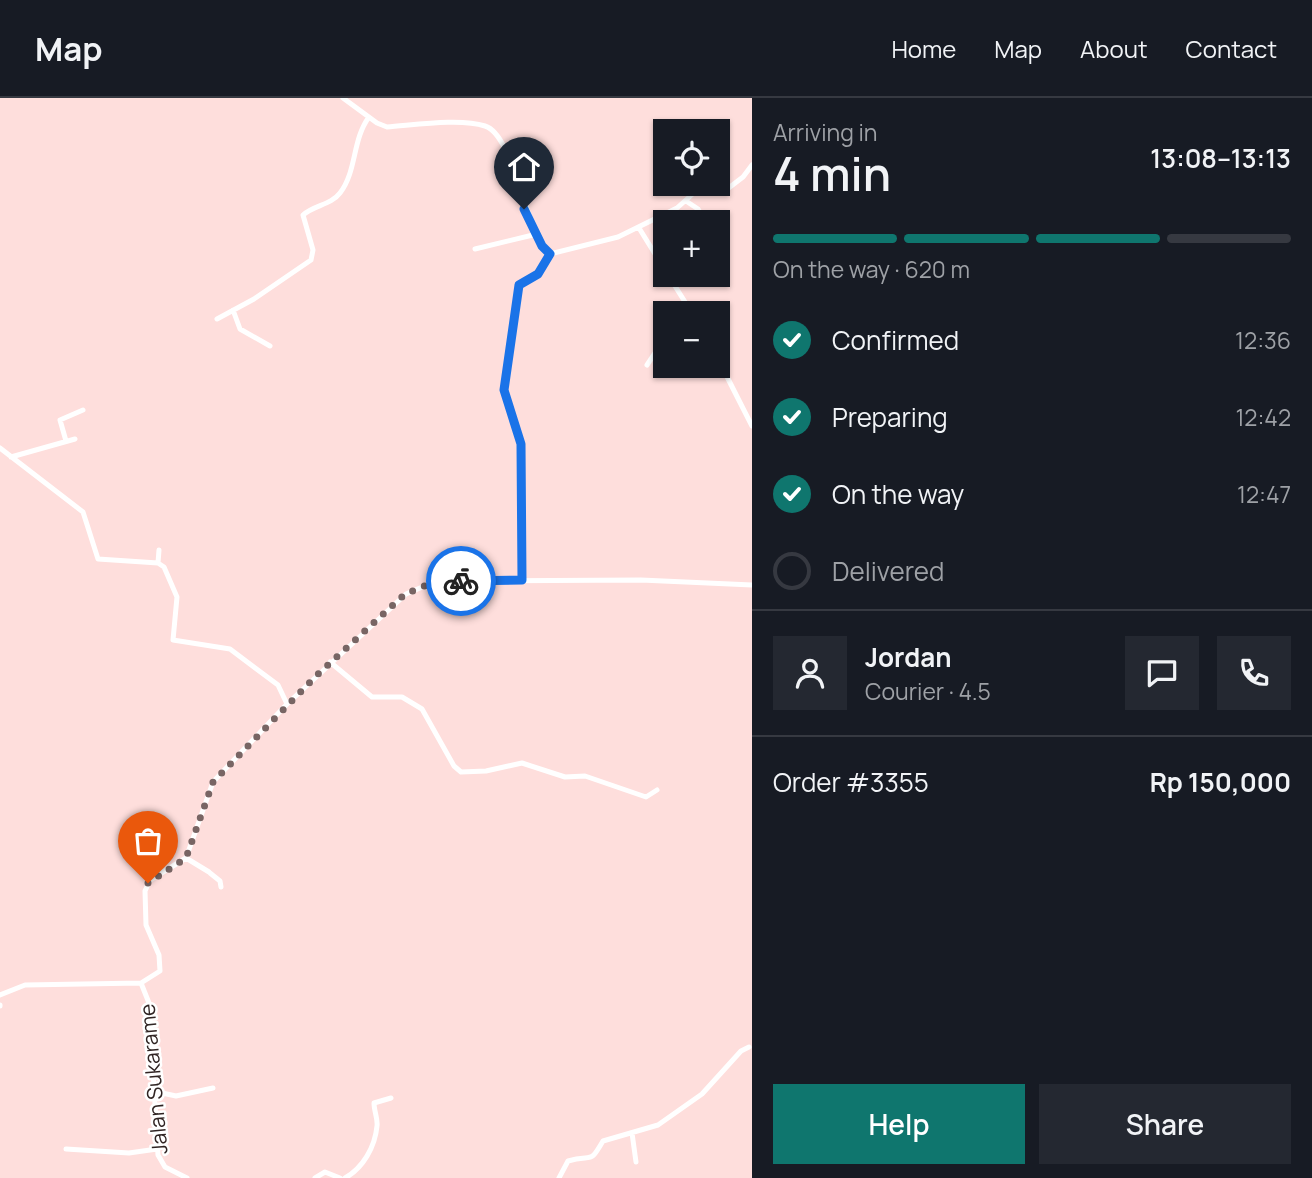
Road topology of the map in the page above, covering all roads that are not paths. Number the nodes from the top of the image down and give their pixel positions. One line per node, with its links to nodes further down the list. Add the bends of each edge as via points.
1 (344, 98): 2 (street)
2 (353, 100): 3 (street)
3 (369, 117): 8 (street, via 387,127 475,123 492,128 505,145 524,209); 12 (street, via 358,135 340,194 303,215 313,250 311,260)
4 (752, 165): 5 (street, via 726,190 696,191)
5 (686, 201): 6 (street); 7 (street)
6 (699, 210)
7 (639, 228): 10 (street); 11 (street, via 585,248)
8 (537, 234): 9 (street); 11 (street)
9 (475, 249)
10 (653, 251)
11 (550, 254): 26 (street, via 538,274 519,285 504,390 521,444)
12 (233, 310): 13 (street); 14 (street, via 240,328)
13 (217, 319)
14 (270, 346)
15 (653, 356): 16 (street)
16 (647, 365)
17 (728, 378): 19 (street)
18 (83, 410): 21 (street, via 60,419)
19 (752, 426)
20 (75, 439): 21 (street)
21 (66, 441): 23 (street)
22 (0, 448): 23 (street)
23 (11, 457): 25 (street, via 80,508 98,559)
24 (159, 550): 25 (street)
25 (158, 563): 29 (street, via 177,597 173,640 230,649 278,685)
26 (522, 580): 27 (street); 28 (street, via 427,585 405,594)
27 (752, 585)
28 (330, 662): 29 (street); 30 (street, via 372,697 402,697 422,709 461,772 522,763 565,777 584,776 646,797)
29 (288, 704): 31 (street, via 213,782)
30 (657, 790)
31 (186, 858): 32 (street, via 220,881); 33 (street, via 150,880 145,891 146,925 160,965 158,974)
32 (221, 887)
33 (141, 983): 34 (street, Jalan Sukarame, via 32,985); 37 (street, Jalan Sukarame, via 149,1003)
34 (0, 995)
35 (749, 1047): 39 (street, via 702,1094 653,1127)
36 (214, 1088): 37 (street, via 176,1096)
37 (153, 1091): 41 (street, Jalan Sukarame)
38 (391, 1098): 45 (street, via 374,1103 378,1124 371,1148 358,1169)
39 (632, 1135): 42 (street); 46 (street, via 603,1141 592,1158 568,1161)
40 (66, 1149): 41 (street, via 131,1153)
41 (157, 1149): 43 (street, Jalan Sukarame, via 165,1167)
42 (636, 1162)
43 (187, 1178)
44 (315, 1178): 45 (street, via 325,1172)
45 (342, 1178)
46 (559, 1178)

